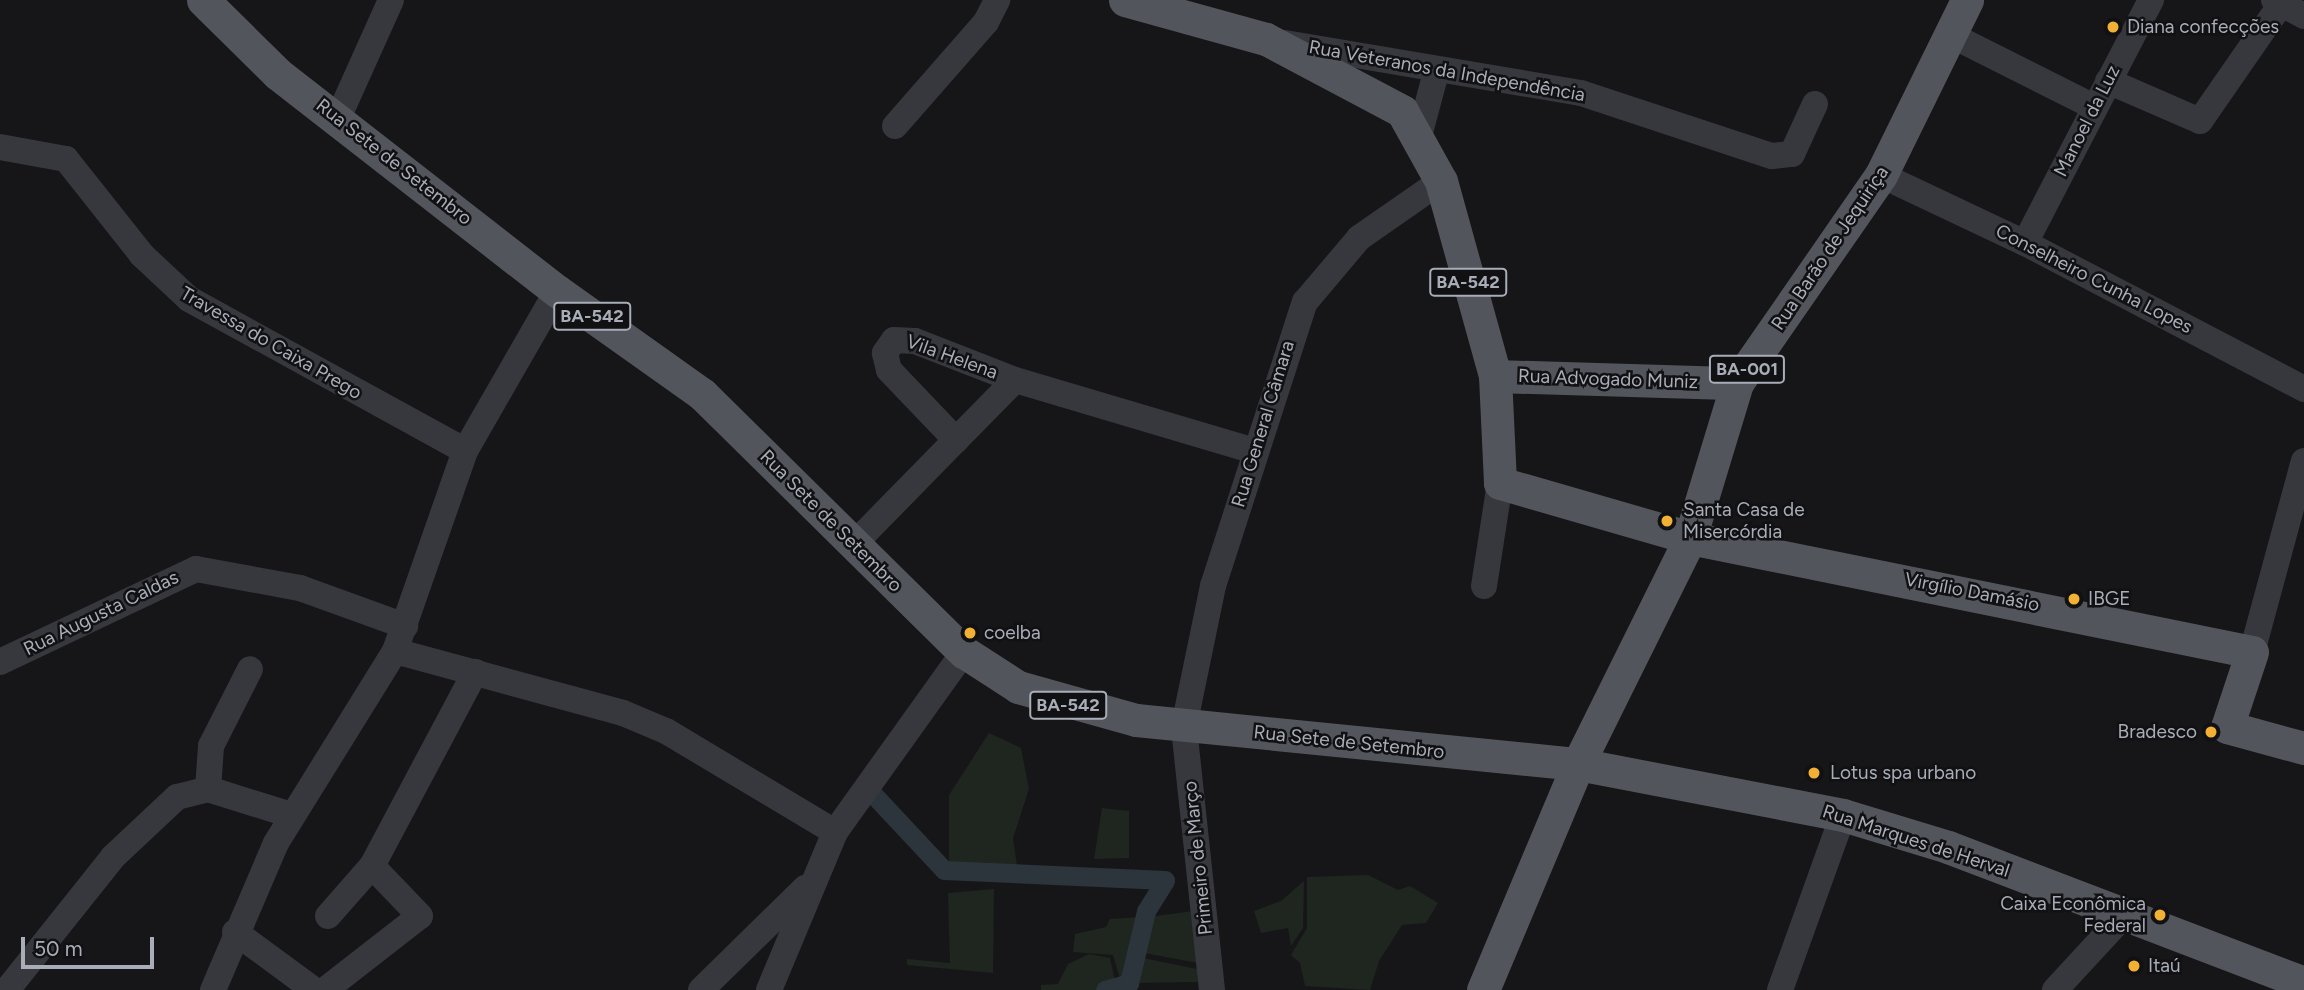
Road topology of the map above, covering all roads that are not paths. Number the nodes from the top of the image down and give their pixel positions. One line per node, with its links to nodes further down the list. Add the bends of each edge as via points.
1 (203, 0): 15 (main road, Rua Sete de Setembro / BA-542, via 248,49)
2 (391, 0): 15 (street)
3 (996, 0): 16 (street, via 986,22)
4 (1125, 0): 10 (main road, Rua Veteranos da Independência / BA-542)
5 (1967, 0): 9 (main road, Rua Barão de Jequiriça / BA-001)
6 (2151, 0): 12 (street, Manoel da Luz)
7 (2277, 2): 8 (street); 12 (street, via 2200,121)
8 (2304, 16)
9 (1953, 36): 14 (street); 19 (main road, Rua Barão de Jequiriça / BA-001)
10 (1266, 39): 11 (street, Rua Veteranos da Independência); 17 (main road, Rua Advogado Muniz / BA-542, via 1386,100)
11 (1437, 69): 13 (street, Rua Veteranos da Independência, via 1581,93 1781,157 1792,154); 17 (street)
12 (2108, 81): 14 (street, Manoel da Luz)
13 (1815, 104)
14 (2094, 107): 21 (street, Manoel da Luz)
15 (338, 117): 22 (main road, Rua Sete de Setembro / BA-542)
16 (895, 126)
17 (1419, 136): 20 (main road, Rua Advogado Muniz / BA-542)
18 (0, 147): 29 (street, Travessa do Caixa Prego, via 66,159 174,288)
19 (1881, 175): 21 (street, Conselheiro Cunha Lopes); 25 (main road, Rua Barão de Jequiriça / BA-001)
20 (1441, 181): 23 (main road, Rua Advogado Muniz / BA-542); 28 (street, Rua General Câmara, via 1359,238 1316,283 1293,325)
21 (2025, 243): 26 (street, Conselheiro Cunha Lopes)
22 (557, 291): 29 (street); 33 (main road, Rua Sete de Setembro / BA-542, via 702,394)
23 (1495, 376): 25 (main road, Rua Advogado Muniz); 31 (main road)
24 (1015, 380): 27 (street, Vila Helena); 27 (street, Vila Helena, via 915,341 890,342 884,359 889,370); 28 (street)
25 (1737, 383): 32 (main road, Rua Barão de Jequiriça / BA-001)
26 (2304, 389)
27 (956, 440): 33 (street, Vila Helena)
28 (1254, 450): 42 (street, Rua General Câmara, via 1213,586)
29 (465, 451): 35 (street)
30 (2304, 461): 38 (street)
31 (1500, 483): 32 (main road, Virgílio Damásio); 34 (street)
32 (1690, 538): 38 (main road, Virgílio Damásio); 44 (main road, Rua Barão de Jequiriça / BA-001)
33 (853, 545): 37 (main road, Rua Sete de Setembro / BA-542)
34 (1484, 586)
35 (404, 626): 36 (street); 39 (street, Rua Augusta Caldas, via 300,588 196,569)
36 (395, 651): 41 (street); 47 (street)
37 (964, 652): 42 (main road, Rua Sete de Setembro / BA-542, via 1041,696); 48 (street)
38 (2252, 652): 43 (main road, via 2227,727)
39 (0, 662)
40 (250, 669): 45 (street, via 214,737)
41 (475, 672): 48 (street, via 582,699 666,731); 49 (street)
42 (1184, 726): 44 (main road, Rua Sete de Setembro / BA-542); 62 (street, Primeiro de Março)
43 (2304, 748)
44 (1578, 764): 46 (main road, Rua Marques de Herval); 63 (main road, BA-001)
45 (208, 789): 47 (street); 55 (street, via 177,797 147,819)
46 (1843, 815): 51 (main road, Rua Marques de Herval); 64 (street)
47 (291, 816): 53 (street)
48 (835, 832): 50 (street)
49 (372, 866): 52 (street); 60 (street, via 419,916)
50 (812, 881): 54 (street); 56 (street)
51 (2126, 913): 57 (main road, Rua Marques de Herval); 65 (street)
52 (328, 916)
53 (235, 932): 58 (street); 59 (street)
54 (740, 951): 56 (street); 61 (street)
55 (8, 975)
56 (773, 979)
57 (2304, 983)
58 (213, 990)
59 (314, 990)
60 (325, 990)
61 (701, 990)
62 (1212, 990)
63 (1483, 990)
64 (1780, 990)
65 (2055, 990)

